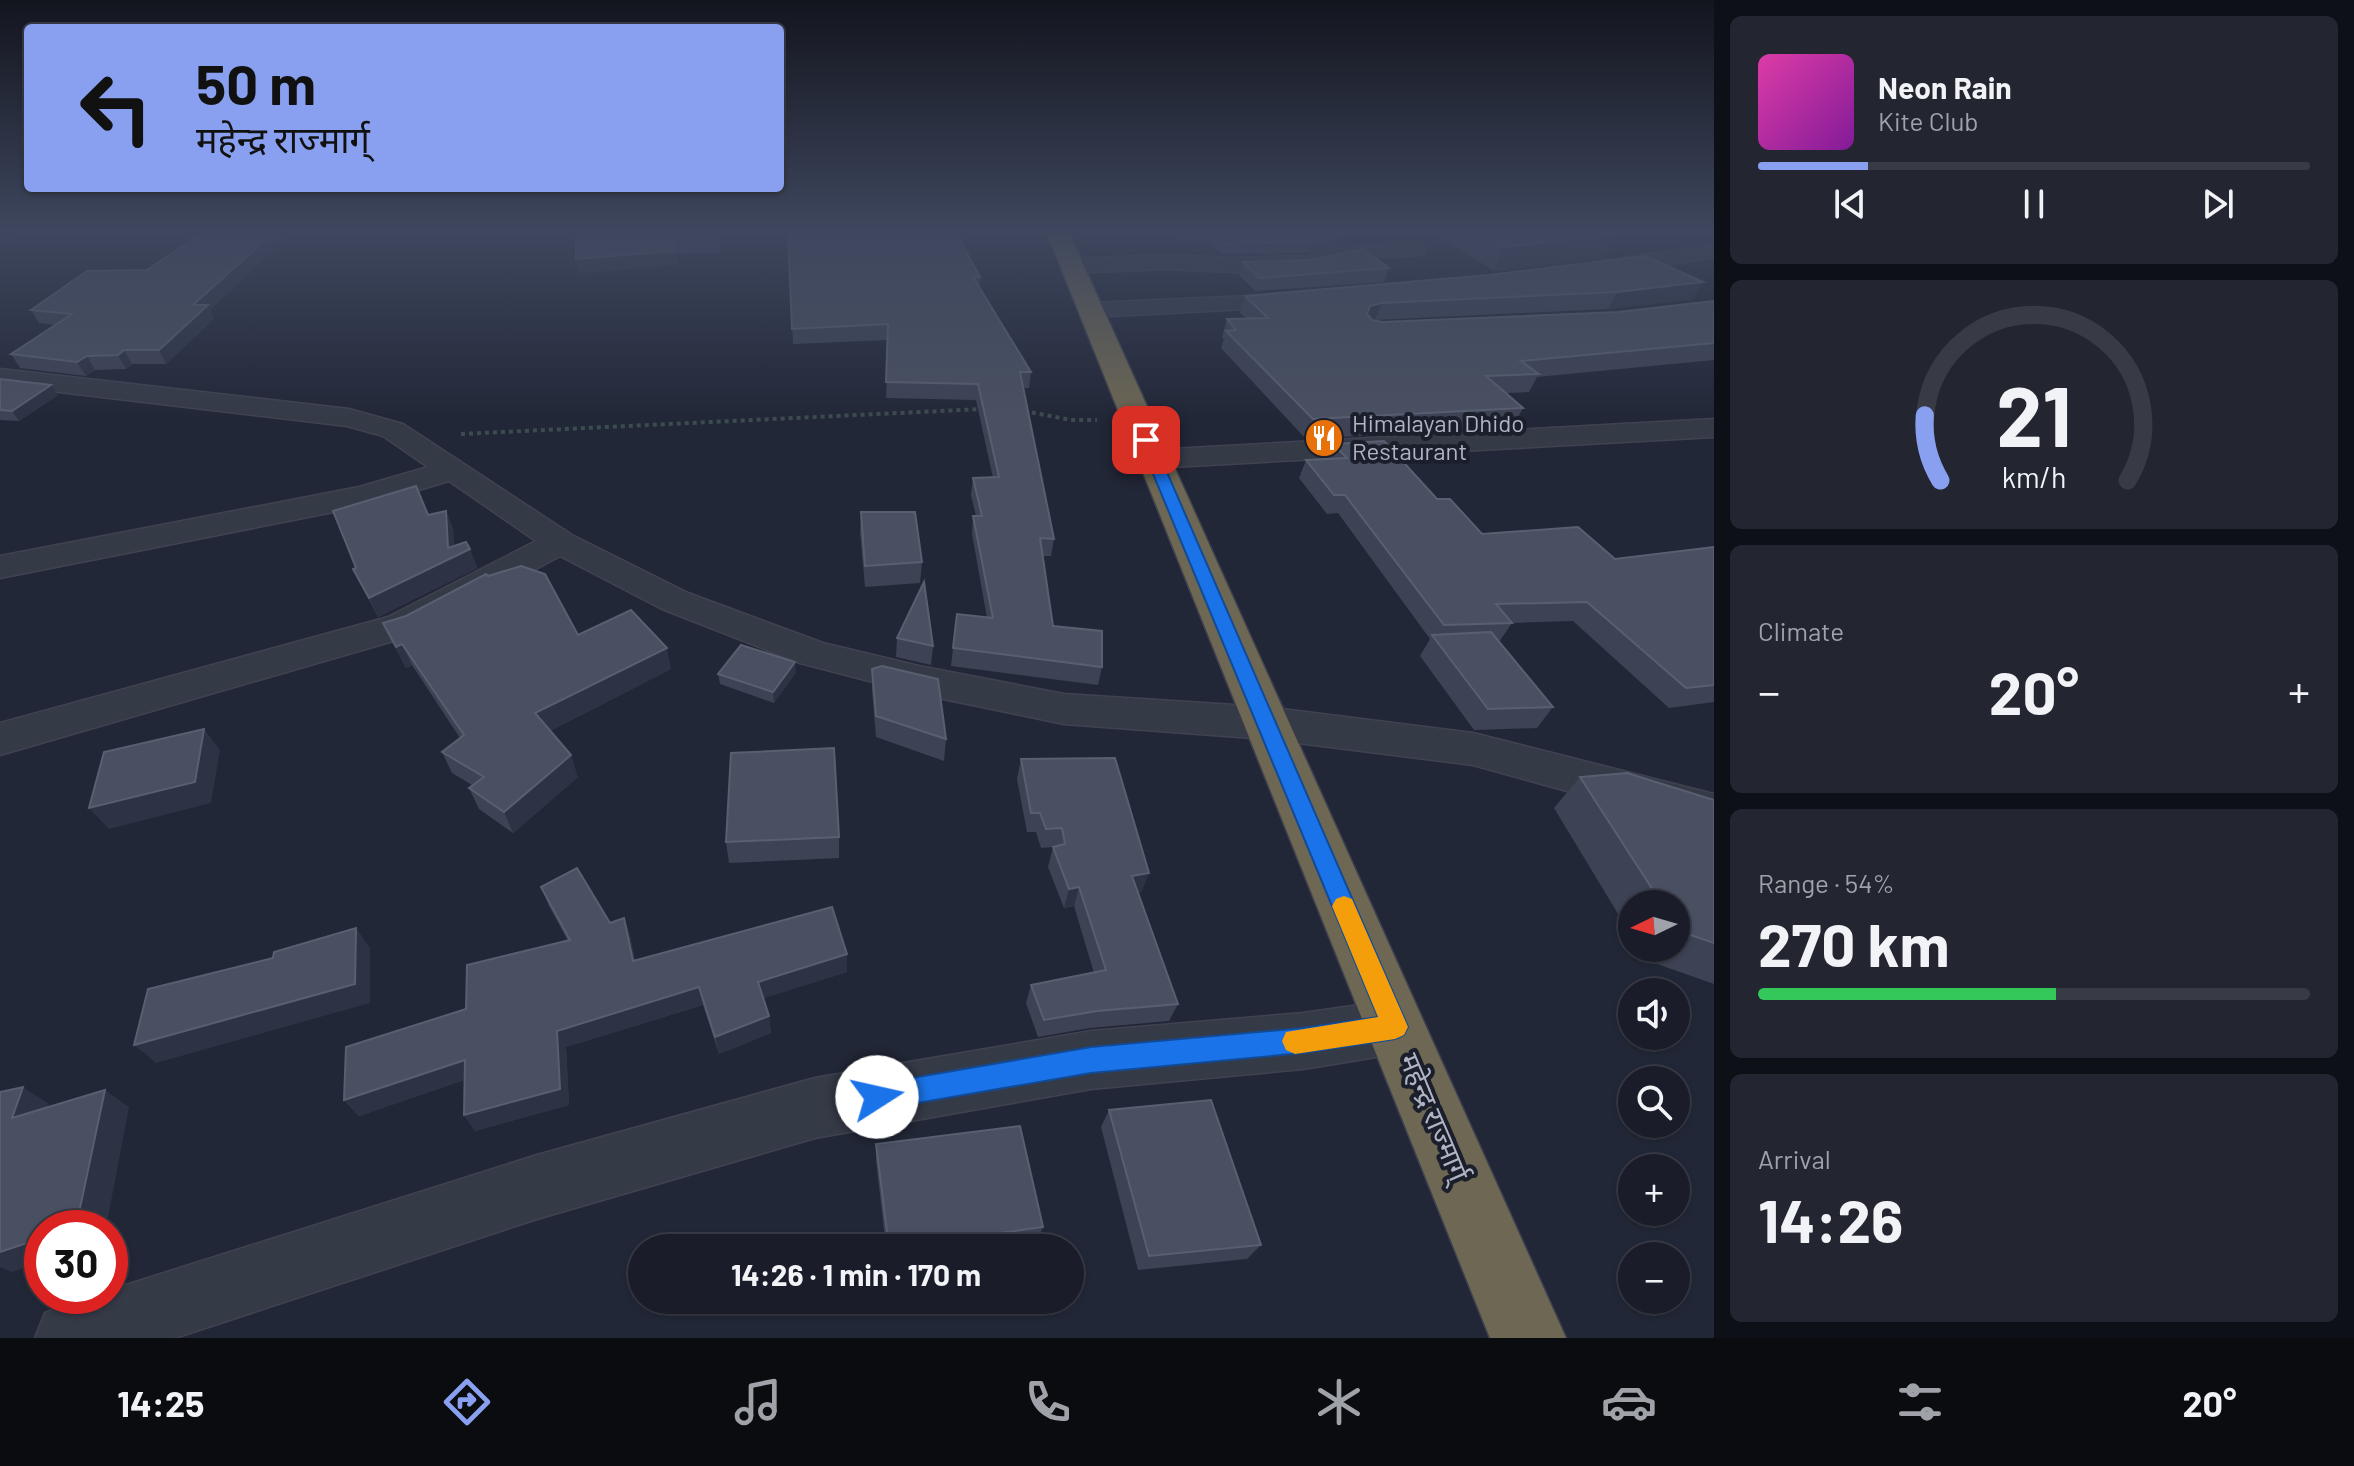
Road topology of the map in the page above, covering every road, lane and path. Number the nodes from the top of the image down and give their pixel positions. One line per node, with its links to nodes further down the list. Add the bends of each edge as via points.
1 (1085, 295): 3 (highway, महेन्द्र राज्मार्ग्)
2 (1317, 300): 3 (street)
3 (1091, 310): 9 (highway, महेन्द्र राज्मार्ग्)
4 (0, 377): 8 (street, via 349,418)
5 (993, 409): 8 (path)
6 (1024, 411): 9 (path)
7 (1714, 428): 9 (street)
8 (402, 436): 10 (street)
9 (1146, 440): 13 (highway, महेन्द्र राज्मार्ग्)
10 (450, 471): 11 (street); 12 (street, via 364,496)
11 (560, 542): 13 (street, via 675,601 814,654 1064,709); 14 (street, via 401,626)
12 (0, 567)
13 (1266, 723): 15 (street, via 1473,749); 16 (highway, महेन्द्र राज्मार्ग्)
14 (0, 739)
15 (1714, 813)
16 (1395, 1027): 17 (street, via 1091,1060 815,1108 537,1187); 18 (highway, महेन्द्र राज्मार्ग्)
17 (70, 1338)
18 (1528, 1338)

